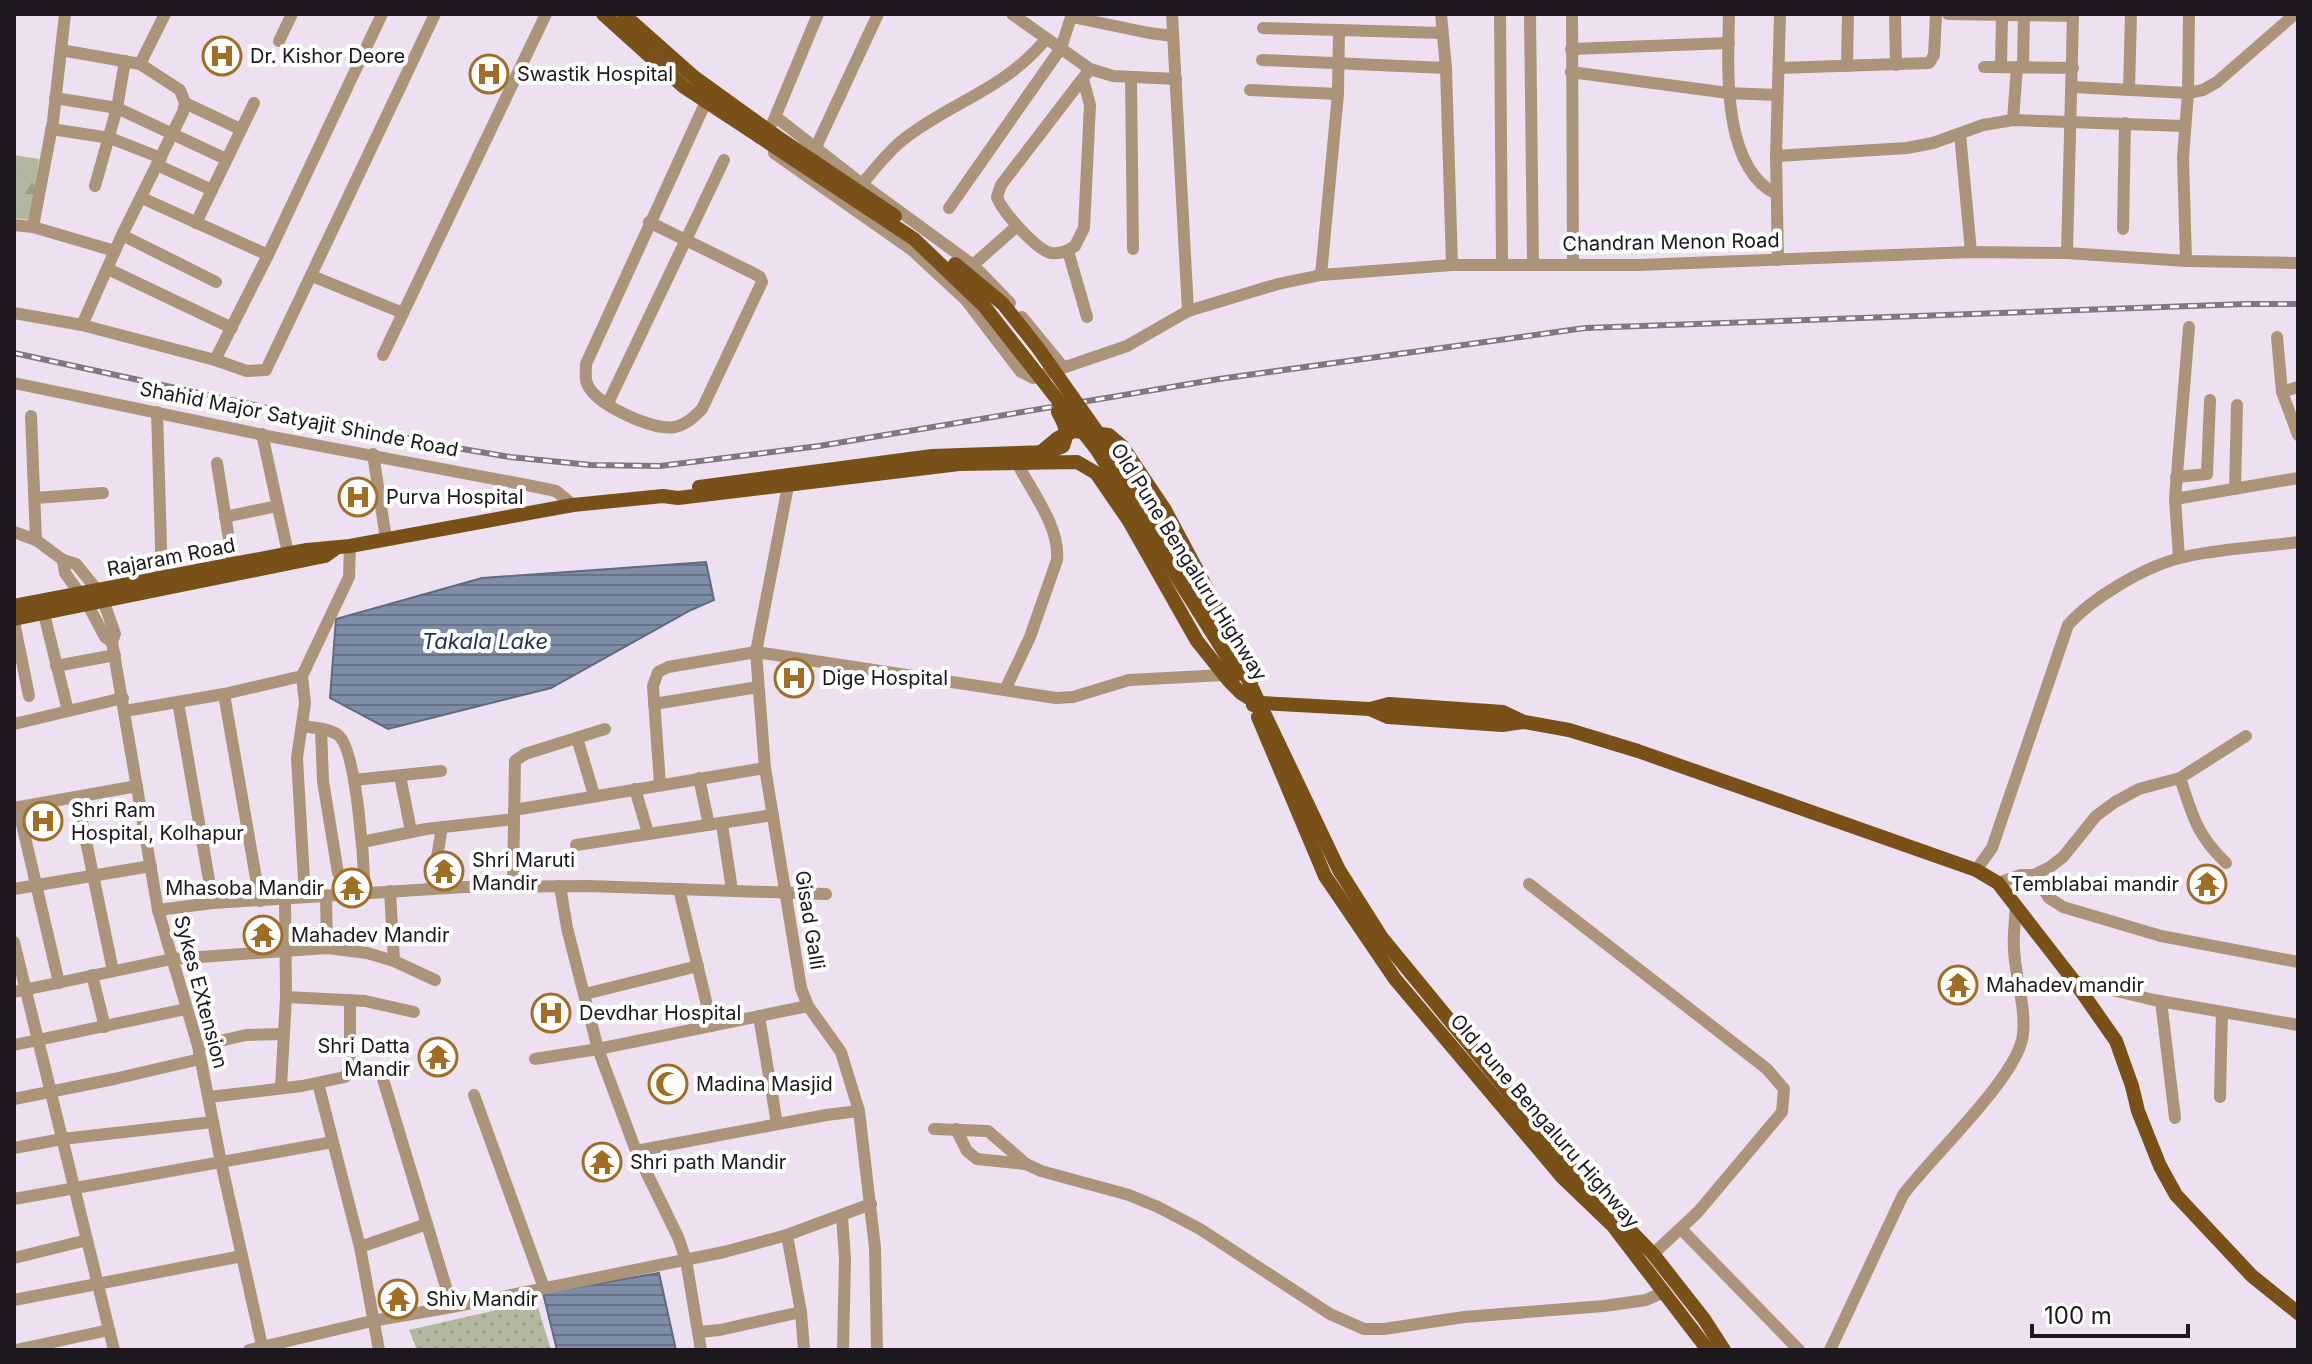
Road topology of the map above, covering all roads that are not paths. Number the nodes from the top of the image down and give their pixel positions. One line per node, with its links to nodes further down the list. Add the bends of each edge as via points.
1 (65, 14): 40 (street)
2 (165, 14): 43 (street)
3 (292, 14): 36 (street)
4 (382, 14): 104 (street)
5 (435, 14): 115 (street)
6 (546, 14): 119 (street)
7 (603, 14): 64 (main road, Old Pune Bengaluru Highway, via 684,87)
8 (623, 14): 64 (main road, Old Pune Bengaluru Highway)
9 (818, 14): 69 (street)
10 (878, 14): 80 (street)
11 (1012, 14): 35 (street)
12 (1172, 14): 34 (street)
13 (1441, 14): 33 (street)
14 (1500, 14): 108 (street)
15 (1530, 14): 109 (street)
16 (1572, 14): 39 (street)
17 (1729, 14): 37 (street)
18 (1780, 14): 51 (street)
19 (1848, 14): 46 (street)
20 (1895, 14): 45 (street)
21 (1936, 14): 45 (street, via 1932,60)
22 (1948, 14): 26 (street)
23 (2131, 14): 59 (street)
24 (2189, 14): 61 (street)
25 (2295, 14): 61 (street, via 2217,82)
26 (2002, 15): 27 (street); 48 (street)
27 (2024, 15): 28 (street); 49 (street)
28 (2073, 15): 52 (street)
29 (1072, 16): 30 (street); 38 (street)
30 (1118, 21): 34 (street)
31 (1263, 28): 32 (street)
32 (1339, 30): 33 (street); 44 (street)
33 (1442, 33): 50 (street)
34 (1173, 36): 56 (street)
35 (1046, 39): 38 (street); 85 (street, via 993,87 905,138)
36 (279, 41)
37 (1729, 43): 39 (street); 60 (street)
38 (1061, 48): 54 (street); 90 (street)
39 (1571, 49): 53 (street)
40 (61, 50): 42 (street); 65 (street)
41 (1262, 60): 44 (street)
42 (125, 61): 43 (street); 68 (street)
43 (140, 64): 66 (street, via 180,90)
44 (1338, 64): 50 (street); 62 (street)
45 (1896, 65): 46 (street)
46 (1847, 66): 51 (street)
47 (1984, 67): 48 (street)
48 (2001, 67): 49 (street)
49 (2020, 67): 52 (street); 70 (street)
50 (1446, 68): 112 (street)
51 (1779, 68): 63 (street)
52 (2073, 68): 57 (street)
53 (1571, 72): 60 (street); 110 (street)
54 (1086, 74): 55 (street); 94 (street, via 998,191 999,203); 101 (street, via 1090,105 1084,228)
55 (1131, 78): 56 (street); 99 (street)
56 (1176, 79): 117 (street)
57 (2073, 87): 59 (street); 71 (street)
58 (1250, 90): 62 (street)
59 (2129, 90): 61 (street)
60 (1728, 93): 63 (street); 88 (street, via 1743,160 1761,186)
61 (2188, 93): 73 (street)
62 (1338, 94): 114 (street)
63 (1776, 95): 81 (street)
64 (709, 96): 76 (main road, Old Pune Bengaluru Highway); 91 (street)
65 (55, 98): 68 (street); 74 (street)
66 (185, 103): 75 (street); 78 (street)
67 (254, 103): 75 (street)
68 (117, 108): 78 (street); 79 (street)
69 (776, 117): 76 (street); 80 (street)
70 (2013, 120): 71 (street); 77 (street)
71 (2072, 120): 72 (street); 103 (street)
72 (2125, 123): 73 (street); 96 (street)
73 (2184, 126): 106 (street)
74 (51, 129): 79 (street); 95 (street)
75 (240, 129): 82 (street)
76 (768, 134): 127 (street, Chandran Menon Road, via 765,145 912,250 966,300 1025,375 1033,378); 128 (main road, Old Pune Bengaluru Highway, bridge, via 914,239 984,306); 169 (main road, Old Pune Bengaluru Highway, bridge, via 922,234 1003,304 1125,470)
77 (1960, 134): 81 (street, via 1907,148); 102 (street)
78 (172, 136): 82 (street); 84 (street)
79 (108, 138): 84 (street); 86 (street)
80 (816, 147): 85 (street)
81 (1776, 156): 88 (street)
82 (226, 159): 87 (street)
83 (724, 160): 98 (street)
84 (159, 162): 87 (street); 89 (street)
85 (862, 184): 111 (street)
86 (95, 186)
87 (212, 190): 92 (street)
88 (1776, 194): 105 (street)
89 (142, 198): 92 (street); 97 (street)
90 (949, 208)
91 (649, 222): 98 (street); 133 (street, via 586,364 589,387)
92 (196, 223): 104 (street)
93 (14, 225): 95 (street)
94 (1017, 226): 101 (street, via 1045,251); 111 (street)
95 (33, 227): 100 (street)
96 (2123, 229)
97 (122, 235): 100 (street); 116 (street)
98 (685, 240): 133 (street); 133 (street, via 760,277 761,289 702,409 688,422 646,425)
99 (1133, 249)
100 (115, 251): 113 (street)
101 (1068, 251): 120 (street)
102 (1971, 252): 103 (street, Chandran Menon Road); 105 (street, Chandran Menon Road)
103 (2067, 253): 106 (street, Chandran Menon Road)
104 (268, 255): 123 (street)
105 (1778, 260): 110 (street, Chandran Menon Road)
106 (2186, 261): 107 (street, Chandran Menon Road)
107 (2298, 263)
108 (1502, 264): 109 (street, Chandran Menon Road); 112 (street, Chandran Menon Road)
109 (1533, 264): 110 (street, Chandran Menon Road)
110 (1573, 264)
111 (973, 265): 127 (street)
112 (1452, 265): 114 (street, Chandran Menon Road)
113 (108, 269): 121 (street); 123 (street)
114 (1321, 275): 117 (street, Chandran Menon Road)
115 (312, 276): 119 (street); 126 (street, via 266,370 247,371)
116 (216, 282)
117 (1188, 311): 127 (street, Chandran Menon Road, via 1127,346)
118 (14, 313): 121 (street)
119 (403, 313): 125 (street)
120 (1087, 317)
121 (82, 325): 126 (street)
122 (2189, 327): 142 (street)
123 (232, 328): 126 (street)
124 (2277, 337): 131 (street)
125 (383, 355)
126 (215, 360)
127 (1063, 367)
128 (1044, 380): 147 (main road, bridge, via 1067,429 1063,446 1049,452 932,456 677,489); 169 (main road, Old Pune Bengaluru Highway, bridge, via 1097,450)
129 (14, 383): 135 (street, Shahid Major Satyajit Shinde Road)
130 (2298, 387): 131 (street)
131 (2282, 392): 138 (street)
132 (2210, 400): 142 (street, via 2207,474)
133 (608, 403)
134 (2237, 405): 145 (street)
135 (157, 412): 137 (street, Shahid Major Satyajit Shinde Road); 161 (street)
136 (31, 416): 148 (street)
137 (262, 434): 139 (street, Shahid Major Satyajit Shinde Road); 151 (street)
138 (2298, 435)
139 (373, 454): 150 (street, Shahid Major Satyajit Shinde Road, via 556,491); 154 (street)
140 (217, 463): 152 (street)
141 (1023, 463): 144 (main road, via 959,464); 169 (main road, via 1077,462 1096,473 1197,641); 172 (street, via 1058,549 1030,637); 175 (main road, via 1074,431 1109,435 1122,446 1204,581 1256,682)
142 (2176, 477): 149 (street)
143 (2298, 478): 145 (street)
144 (788, 486): 147 (main road); 167 (street, Gisad Galli)
145 (2235, 489): 149 (street)
146 (103, 493): 148 (street)
147 (663, 496): 150 (main road, Rajaram Road)
148 (35, 498): 155 (street)
149 (2175, 499): 159 (street)
150 (573, 505): 154 (main road, Rajaram Road)
151 (277, 506): 152 (street); 158 (street)
152 (225, 517): 160 (street)
153 (14, 532): 155 (street)
154 (386, 539): 157 (main road, Rajaram Road)
155 (36, 540): 162 (street, Sykes EXtension, via 63,560 65,573)
156 (2298, 542): 159 (street)
157 (343, 547): 158 (main road, Rajaram Road); 162 (main road, Rajaram Road, via 325,556); 170 (street, via 349,577)
158 (288, 553): 160 (main road, Rajaram Road)
159 (2179, 558): 208 (street, via 2082,608 2068,625 1992,848)
160 (233, 565): 161 (main road, Rajaram Road)
161 (162, 580): 162 (main road, Rajaram Road)
162 (92, 598): 163 (main road, Rajaram Road); 164 (main road); 166 (street, Sykes EXtension, via 115,634)
163 (14, 606)
164 (44, 614): 165 (main road); 168 (street)
165 (14, 620): 174 (street)
166 (114, 649): 168 (street); 178 (street, Sykes EXtension)
167 (756, 652): 171 (street, Gisad Galli); 172 (street); 177 (street, via 658,672)
168 (56, 666): 179 (street)
169 (1235, 673): 172 (street, via 1129,680 1073,697); 175 (main road, Old Pune Bengaluru Highway)
170 (302, 676): 173 (street); 181 (street)
171 (758, 687): 177 (street); 186 (street, Gisad Galli)
172 (1005, 690)
173 (224, 694): 176 (street); 228 (street)
174 (29, 696)
175 (1255, 700): 208 (main road, via 1370,709 1388,717 1524,722 1569,730); 292 (main road, Old Pune Bengaluru Highway, via 1339,870 1382,938 1575,1173); 298 (main road, Old Pune Bengaluru Highway, via 1264,737 1325,876 1395,979 1562,1177 1613,1226)
176 (178, 702): 178 (street); 230 (street)
177 (654, 704): 192 (street)
178 (124, 705): 179 (street); 193 (street, Sykes EXtension)
179 (68, 711): 180 (street)
180 (14, 724)
181 (302, 726): 182 (street); 226 (street, via 297,758)
182 (321, 729): 191 (street, via 342,738); 209 (street, via 323,781)
183 (605, 729): 185 (street)
184 (2246, 736): 190 (street)
185 (577, 738): 195 (street); 198 (street, via 518,757 513,768)
186 (765, 768): 189 (street); 199 (street, Gisad Galli)
187 (441, 771): 188 (street)
188 (400, 776): 191 (street); 202 (street)
189 (699, 778): 192 (street); 200 (street)
190 (2180, 778): 206 (street, via 2198,832); 211 (street, via 2115,802 2096,816 2063,857)
191 (354, 780): 204 (street)
192 (660, 784): 194 (street)
193 (137, 786): 196 (street); 207 (street, Sykes EXtension)
194 (635, 789): 195 (street); 203 (street)
195 (594, 795): 198 (street)
196 (77, 798): 197 (street); 210 (street)
197 (16, 808): 214 (street)
198 (514, 814): 201 (street); 215 (street)
199 (773, 815): 200 (street); 223 (street, Gisad Galli)
200 (715, 825): 203 (street); 220 (street)
201 (442, 827): 202 (street); 217 (street)
202 (411, 831): 204 (street)
203 (648, 833): 205 (street)
204 (362, 842): 222 (street)
205 (576, 845)
206 (2226, 863)
207 (151, 866): 210 (street); 231 (street, Sykes EXtension)
208 (1976, 870): 212 (main road)
209 (338, 873)
210 (95, 875): 214 (street); 239 (street)
211 (2034, 875): 212 (street); 237 (street, via 2049,898 2063,907 2161,936)
212 (1998, 883): 229 (main road)
213 (1529, 884): 288 (street, via 1767,1069 1784,1089 1782,1112)
214 (36, 886): 218 (street); 243 (street)
215 (513, 886): 216 (street); 217 (street)
216 (560, 886): 219 (street); 245 (street)
217 (432, 888): 221 (street)
218 (14, 889)
219 (679, 889): 220 (street); 238 (street)
220 (732, 890): 223 (street)
221 (390, 891): 222 (street); 236 (street)
222 (365, 892): 225 (street)
223 (786, 892): 224 (street); 249 (street, Gisad Galli)
224 (826, 894)
225 (326, 895): 226 (street); 233 (street)
226 (305, 897): 227 (street)
227 (285, 899): 228 (street); 234 (street)
228 (260, 901): 230 (street)
229 (2012, 901): 242 (main road); 317 (street, via 2023,1014 2020,1049 1903,1195)
230 (213, 903): 231 (street)
231 (158, 910): 235 (street, Sykes EXtension)
232 (14, 942): 244 (street)
233 (327, 948): 234 (street); 236 (street)
234 (285, 952): 235 (street); 246 (street)
235 (172, 959): 239 (street); 250 (street, Sykes EXtension)
236 (394, 961): 241 (street)
237 (2298, 962)
238 (698, 966): 245 (street); 255 (street)
239 (113, 971): 240 (street)
240 (92, 975): 243 (street); 256 (street)
241 (435, 980)
242 (2074, 981): 248 (street); 302 (main road, via 2116,1041 2143,1125 2176,1195 2252,1276)
243 (59, 983): 244 (street)
244 (19, 991): 258 (street)
245 (585, 994): 260 (street)
246 (286, 997): 247 (street); 257 (street)
247 (350, 1000): 251 (street); 264 (street, via 349,1074)
248 (2161, 1001): 252 (street); 272 (street)
249 (808, 1006): 253 (street); 271 (street, Gisad Galli, via 841,1052)
250 (186, 1009): 256 (street); 261 (street, Sykes EXtension)
251 (414, 1012)
252 (2222, 1012): 254 (street); 269 (street)
253 (759, 1016): 255 (street); 274 (street)
254 (2298, 1025)
255 (712, 1026): 260 (street)
256 (105, 1027): 258 (street)
257 (284, 1034): 261 (street, via 246,1035); 265 (street)
258 (37, 1040): 259 (street); 266 (street)
259 (14, 1045)
260 (598, 1049): 262 (street); 280 (street)
261 (199, 1052): 266 (street); 268 (street, Sykes EXtension)
262 (535, 1059)
263 (383, 1079): 287 (street)
264 (318, 1083): 265 (street); 278 (street)
265 (281, 1087): 268 (street)
266 (50, 1092): 270 (street); 277 (street)
267 (474, 1095): 297 (street)
268 (209, 1097): 273 (street, Sykes EXtension)
269 (2220, 1097)
270 (14, 1099)
271 (859, 1111): 274 (street); 285 (street, Gisad Galli)
272 (2175, 1118)
273 (213, 1122): 277 (street); 281 (street, Sykes EXtension)
274 (777, 1124): 280 (street)
275 (934, 1129): 276 (street)
276 (956, 1129): 282 (street, via 988,1131); 282 (street, via 977,1159)
277 (62, 1139): 279 (street); 283 (street)
278 (333, 1142): 281 (street); 291 (street)
279 (14, 1148)
280 (636, 1151): 295 (street)
281 (221, 1162): 283 (street); 293 (street, Sykes EXtension)
282 (1026, 1164): 298 (street, via 1158,1207 1330,1314 1364,1329 1604,1306)
283 (74, 1188): 284 (street); 290 (street)
284 (14, 1199)
285 (871, 1204): 286 (street); 313 (street, Gisad Galli)
286 (842, 1216): 289 (street); 312 (street)
287 (427, 1224): 291 (street); 300 (street)
288 (1682, 1230): 292 (street); 316 (street)
289 (787, 1235): 295 (street); 301 (street)
290 (87, 1240): 294 (street); 296 (street)
291 (360, 1247): 303 (street)
292 (1653, 1254): 315 (main road, Old Pune Bengaluru Highway)
293 (242, 1256): 296 (street); 306 (street, Sykes EXtension)
294 (14, 1258)
295 (686, 1260): 297 (street); 305 (street)
296 (97, 1284): 299 (street); 304 (street)
297 (544, 1288): 300 (street)
298 (1664, 1292): 314 (main road, Old Pune Bengaluru Highway)
299 (14, 1300)
300 (452, 1307): 303 (street)
301 (801, 1312): 305 (street); 311 (street)
302 (2298, 1313)
303 (372, 1321): 306 (street); 309 (street)
304 (109, 1330): 307 (street); 308 (street)
305 (699, 1332): 310 (street)
306 (258, 1349)
307 (16, 1350)
308 (114, 1350)
309 (379, 1350)
310 (701, 1350)
311 (804, 1350)
312 (843, 1350)
313 (877, 1350)
314 (1708, 1350)
315 (1724, 1350)
316 (1799, 1350)
317 (1830, 1350)

